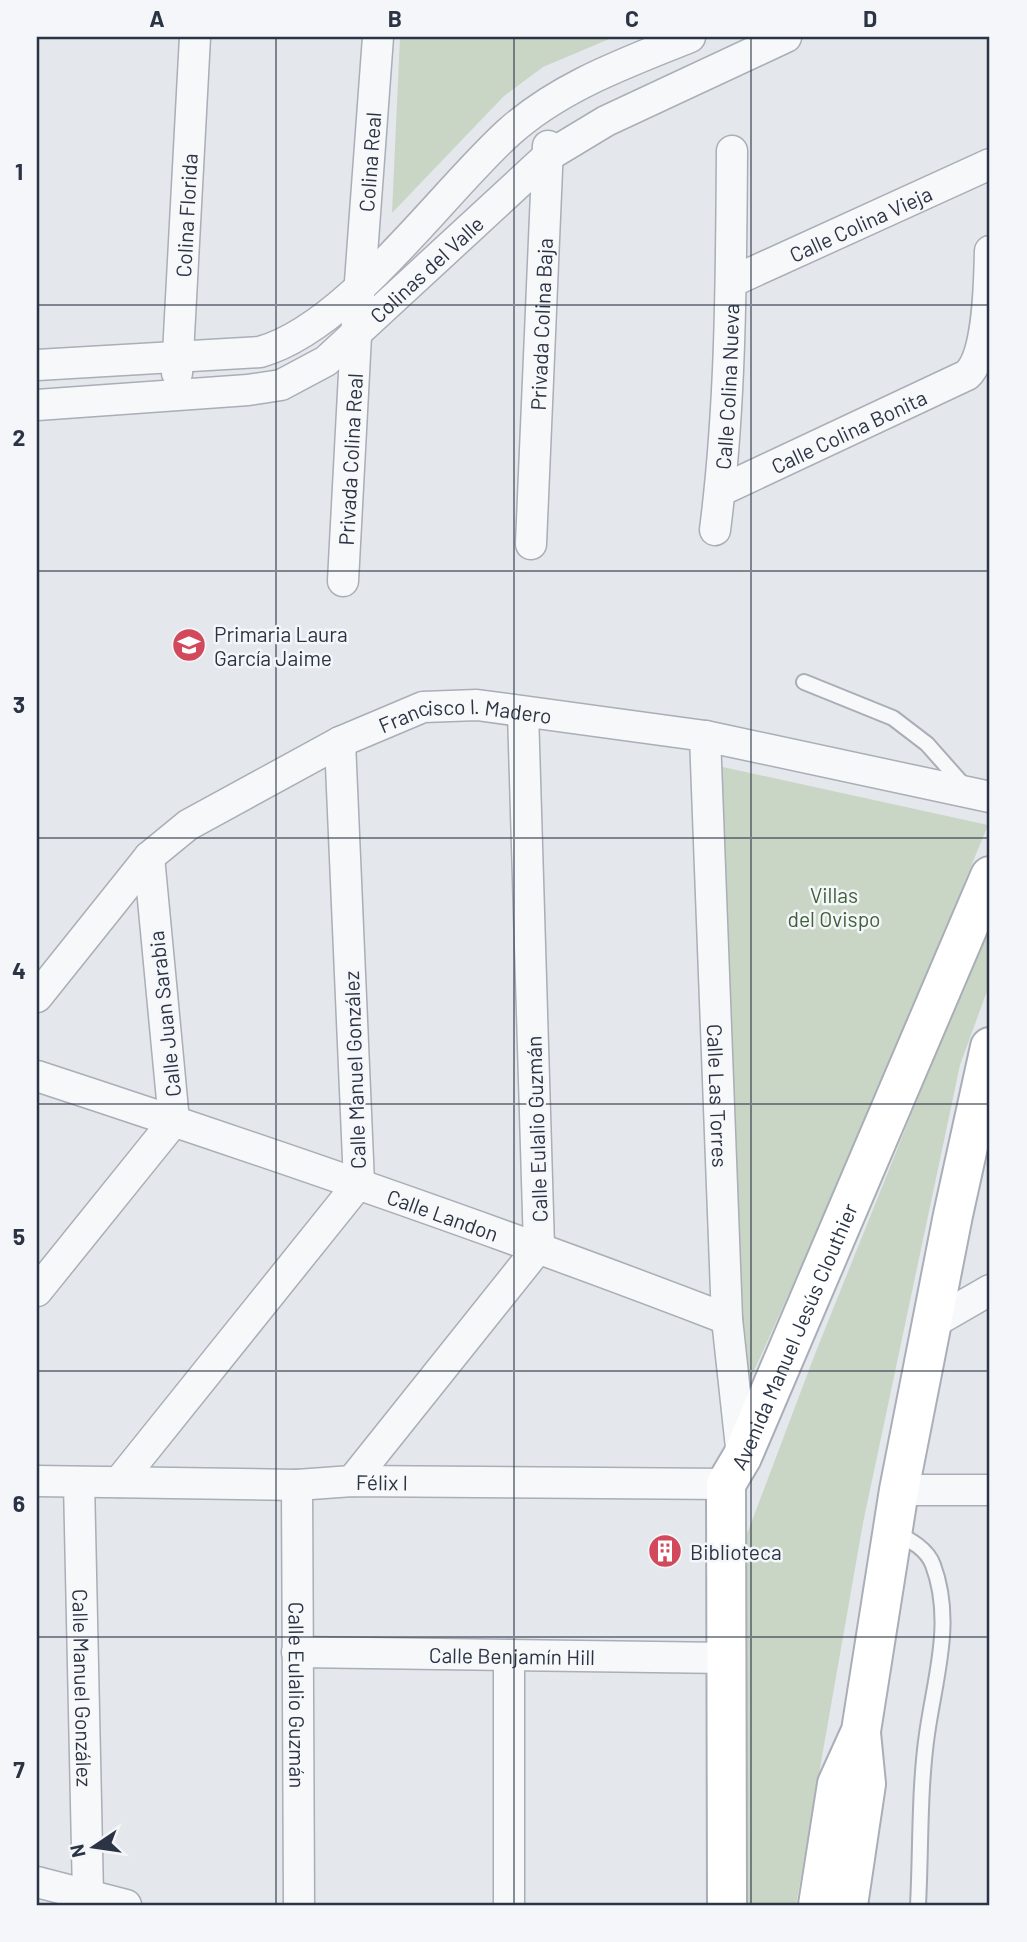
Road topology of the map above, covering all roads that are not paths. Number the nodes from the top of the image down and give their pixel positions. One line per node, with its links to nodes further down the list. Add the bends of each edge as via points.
1 (195, 37): 13 (street, Colina Florida)
2 (378, 37): 11 (street, Colina Real)
3 (690, 37): 5 (street, Colinas del Valle, via 582,82)
4 (786, 37): 7 (street, Colinas del Valle, via 606,121)
5 (548, 103): 7 (street, Privada Colina Baja); 11 (street, Colinas del Valle, via 510,131 465,175)
6 (732, 151): 10 (street, Calle Colina Nueva)
7 (548, 156): 12 (street, Colinas del Valle); 19 (street, Privada Colina Baja)
8 (990, 164): 10 (street, Calle Colina Vieja)
9 (990, 251): 17 (street, Calle Colina Bonita, via 975,368 958,381)
10 (731, 282): 17 (street, Calle Colina Nueva)
11 (359, 288): 12 (street, Colina Real); 13 (street, Colinas del Valle, via 302,335 279,346 260,352)
12 (356, 336): 15 (street, Colinas del Valle, via 315,369 281,386); 20 (street, Privada Colina Real)
13 (179, 354): 14 (street, Colinas del Valle); 15 (street, Colina Florida)
14 (37, 365)
15 (176, 395): 16 (street, Colinas del Valle)
16 (37, 405)
17 (720, 491): 18 (street, Calle Colina Nueva)
18 (715, 530)
19 (531, 544)
20 (343, 581)
21 (804, 682): 25 (lane, via 893,718)
22 (523, 712): 23 (street, Francisco I. Madero); 24 (street, Francisco I. Madero, via 477,705 423,707); 33 (street, Calle Eulalio Guzmán)
23 (705, 736): 25 (street, Francisco I. Madero); 36 (street, Calle Las Torres)
24 (340, 742): 26 (street, Francisco I. Madero, via 188,825); 32 (street, Calle Manuel González)
25 (980, 795)
26 (149, 857): 28 (street, Francisco I. Madero); 31 (street, Calle Juan Sarabia)
27 (990, 876): 38 (street, Avenida Manuel Jesús Clouthier)
28 (37, 996)
29 (990, 1047): 37 (street)
30 (37, 1076): 31 (street, Calle Landon)
31 (174, 1121): 32 (street, Calle Landon); 35 (street, Calle Juan Sarabia)
32 (359, 1183): 33 (street, Calle Landon); 42 (street, Calle Manuel González)
33 (539, 1247): 36 (street, Calle Landon); 40 (street, Calle Eulalio Guzmán)
34 (990, 1290): 37 (street)
35 (37, 1291)
36 (727, 1319): 38 (street, Calle Las Torres)
37 (931, 1324): 44 (street)
38 (734, 1470): 40 (street, Félix I); 49 (street, Avenida Manuel Jesús Clouthier)
39 (37, 1481): 41 (street, Félix I)
40 (352, 1481): 43 (street, Félix I)
41 (79, 1482): 42 (street, Félix I); 52 (street, Calle Manuel González)
42 (119, 1482): 43 (street, Félix I)
43 (298, 1485): 47 (street, Calle Eulalio Guzmán)
44 (898, 1490): 45 (street); 46 (street)
45 (990, 1490)
46 (892, 1531): 50 (street); 59 (lane, via 915,1542 933,1562 944,1609 939,1675 927,1735)
47 (298, 1652): 48 (street, Calle Benjamín Hill); 54 (street, Calle Eulalio Guzmán)
48 (509, 1655): 49 (street, Calle Benjamín Hill); 55 (street)
49 (726, 1658): 56 (street, Avenida Manuel Jesús Clouthier)
50 (861, 1731): 57 (street, via 837,1784); 58 (street, via 866,1784)
51 (37, 1882): 52 (street)
52 (88, 1895): 53 (street)
53 (126, 1905)
54 (299, 1905)
55 (509, 1905)
56 (727, 1905)
57 (818, 1905)
58 (848, 1905)
59 (918, 1905)

